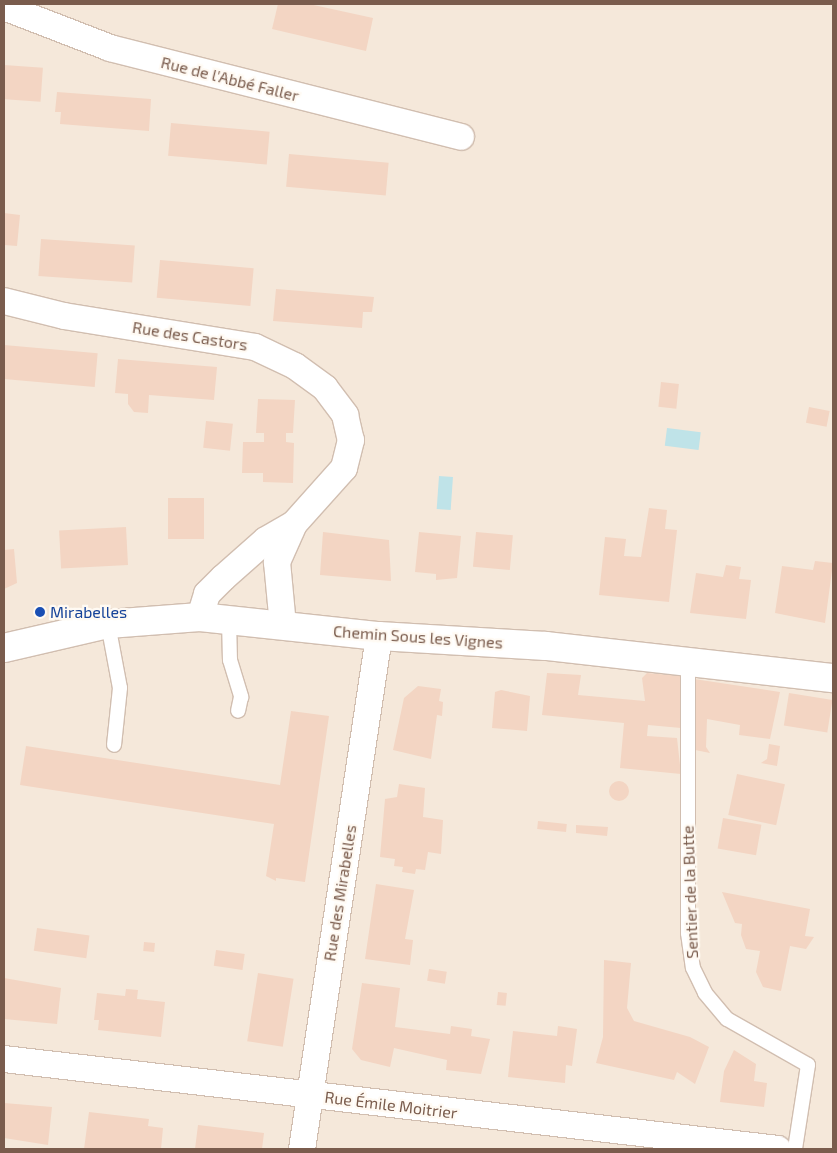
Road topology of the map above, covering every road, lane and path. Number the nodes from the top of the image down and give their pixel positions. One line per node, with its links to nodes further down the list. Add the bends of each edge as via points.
1 (4, 6): 2 (street, Rue de l'Abbé Faller, via 110,48)
2 (461, 137)
3 (4, 301): 4 (street, Rue des Castors, via 255,347 294,366 325,388 345,415 351,440 344,468)
4 (294, 524): 5 (street, Rue des Castors, via 266,540 222,578 207,594); 8 (street, Rue des Castors, via 277,562)
5 (200, 617): 6 (street, Chemin Sous les Vignes); 7 (street, Chemin Sous les Vignes)
6 (229, 620): 8 (street, Chemin Sous les Vignes); 13 (lane, via 230,660 240,697)
7 (108, 624): 10 (street, Chemin Sous les Vignes); 14 (lane, via 120,688)
8 (283, 625): 9 (street, Chemin Sous les Vignes)
9 (379, 636): 11 (street, Chemin Sous les Vignes); 16 (street, Rue des Mirabelles)
10 (4, 648)
11 (688, 661): 12 (street, Chemin Sous les Vignes); 19 (lane, Sentier de la Butte, via 688,934 693,968 704,993 727,1019 808,1066)
12 (833, 678)
13 (238, 711)
14 (114, 745)
15 (4, 1059): 16 (street, Rue Émile Moitrier)
16 (310, 1096): 17 (street, Rue des Mirabelles); 18 (street, Rue Émile Moitrier)
17 (302, 1149)
18 (778, 1149)
19 (795, 1149)

